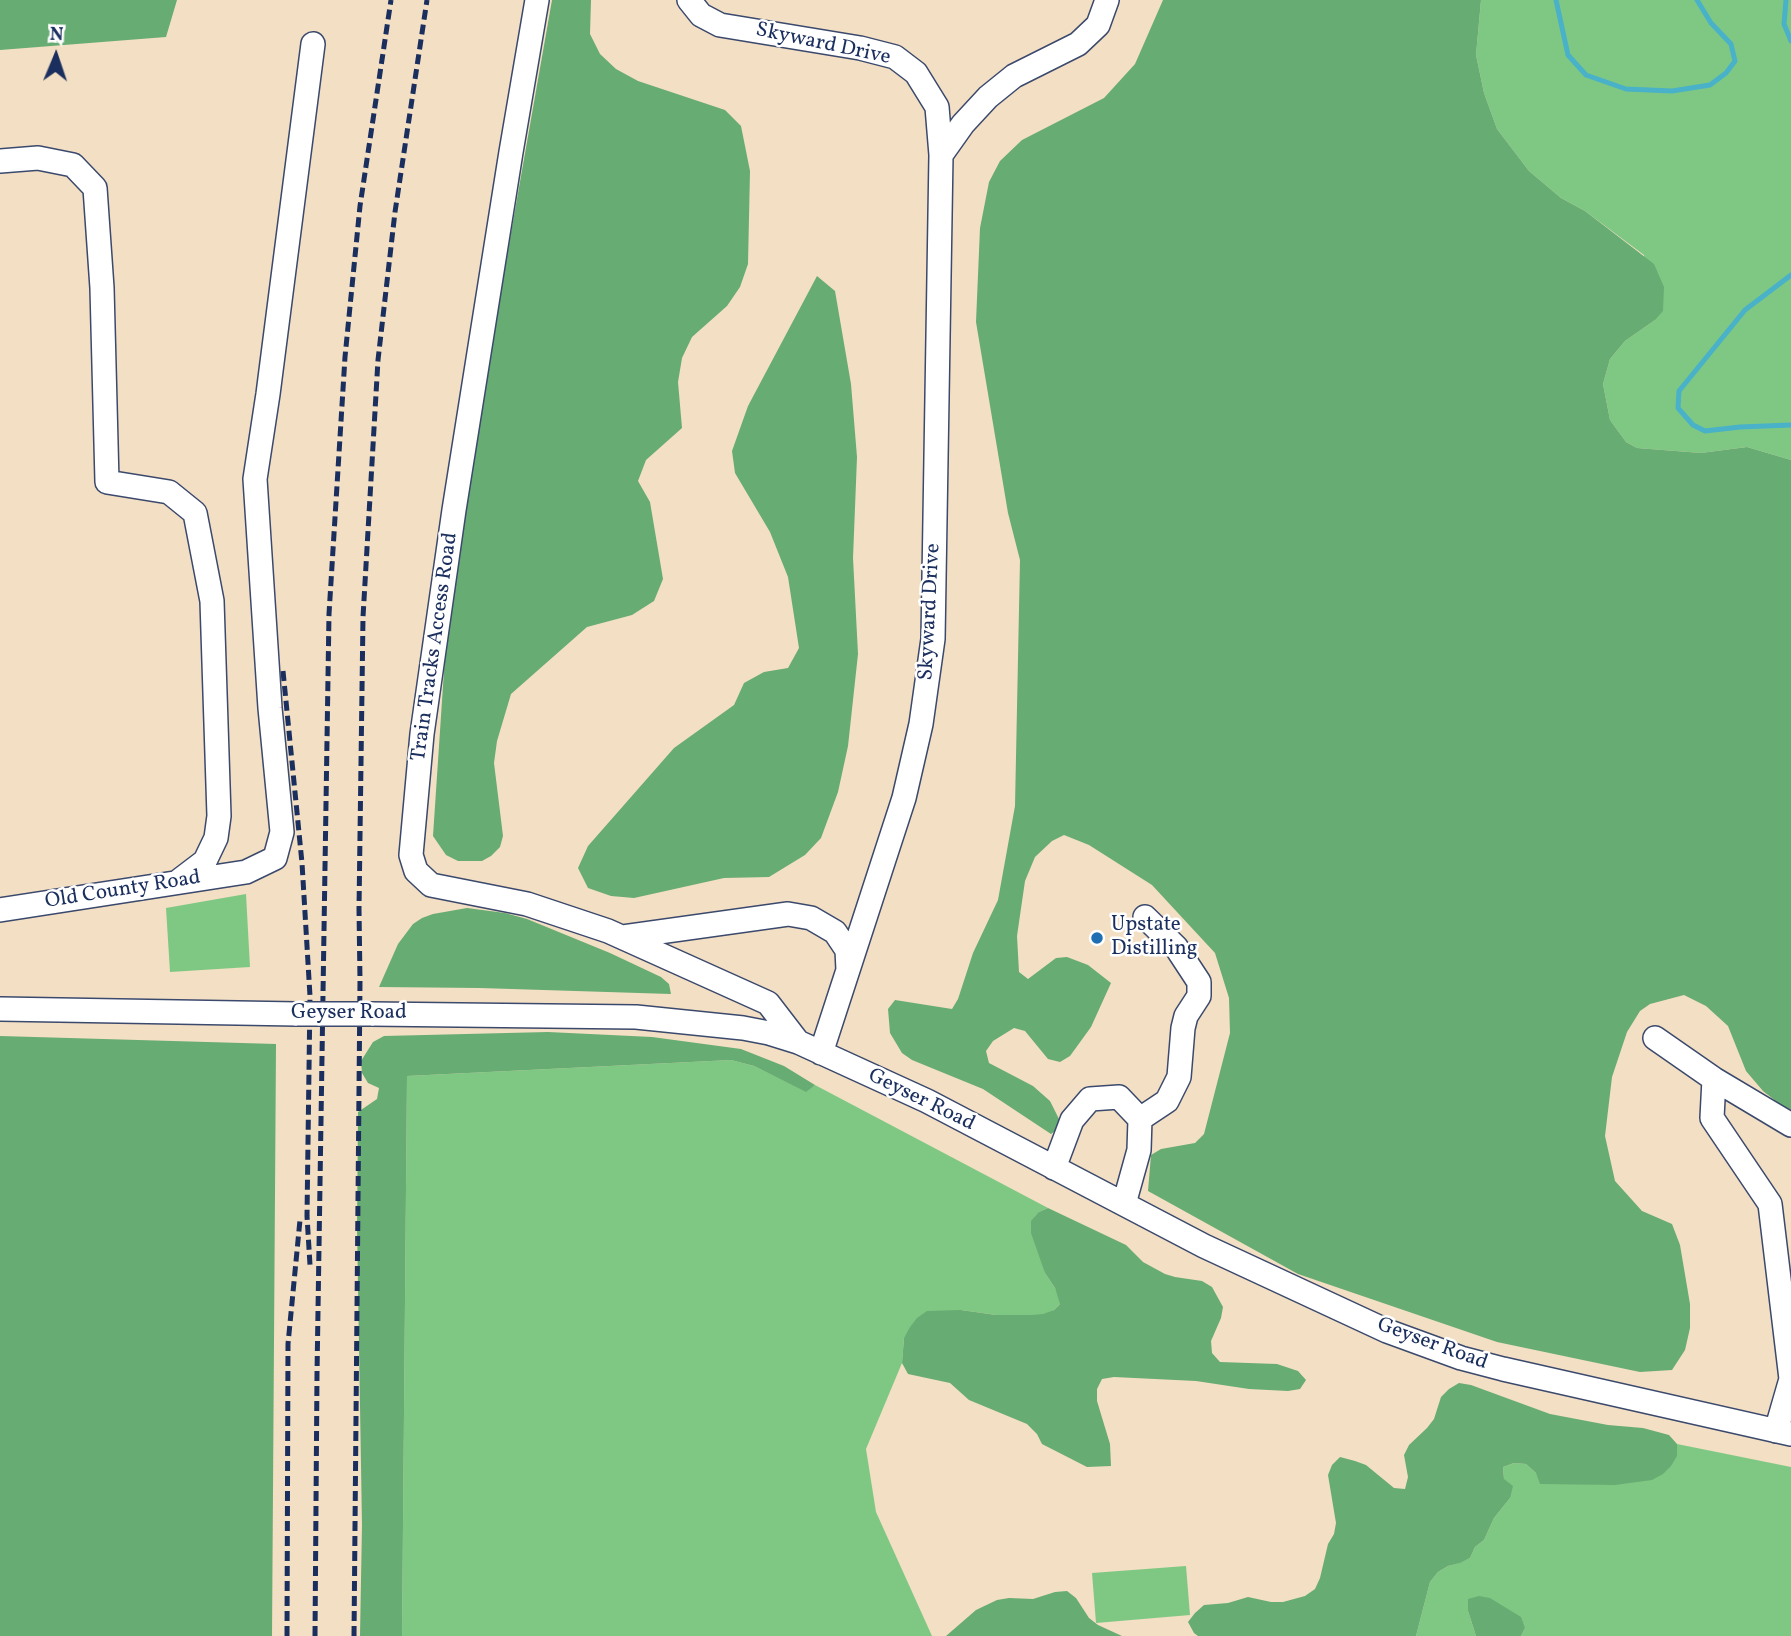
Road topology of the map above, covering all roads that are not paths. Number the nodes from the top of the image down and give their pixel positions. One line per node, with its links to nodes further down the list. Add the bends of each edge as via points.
1 (537, 0): 10 (street, Train Tracks Access Road, via 454,510 422,734 411,855 416,871 431,886 527,904)
2 (689, 0): 5 (street, Skyward Drive, via 701,15 720,24 895,57 916,73 937,107)
3 (1107, 0): 5 (street, via 1098,25 1078,44 1014,76 988,97)
4 (313, 44): 7 (street, Old County Road, via 255,479 282,832 275,858 246,872)
5 (941, 155): 11 (street, Skyward Drive, via 933,639 904,798)
6 (0, 161): 7 (street, via 38,158 73,165 95,188 107,482 169,492 195,513 212,601 219,816 216,838 205,861)
7 (177, 882): 8 (street, Old County Road)
8 (0, 911)
9 (1145, 917): 17 (street, via 1176,947 1199,982 1199,996 1183,1028 1179,1077 1167,1101)
10 (623, 937): 11 (street, via 788,914 811,918 835,932 846,950); 14 (street, Train Tracks Access Road, via 768,1003)
11 (848, 970): 15 (street, Skyward Drive)
12 (0, 1009): 14 (street, Geyser Road, bridge, via 636,1017 743,1028)
13 (1655, 1038): 16 (street)
14 (798, 1042): 15 (street, Geyser Road)
15 (821, 1053): 19 (street, Geyser Road, via 927,1101)
16 (1714, 1079): 18 (street); 21 (street, via 1712,1118 1770,1204 1791,1379)
17 (1140, 1119): 19 (street, via 1119,1097 1090,1099 1072,1120); 20 (street, via 1139,1150)
18 (1791, 1125)
19 (1054, 1168): 20 (street, Geyser Road)
20 (1124, 1204): 21 (street, Geyser Road, via 1387,1331 1461,1358)
21 (1783, 1433)

